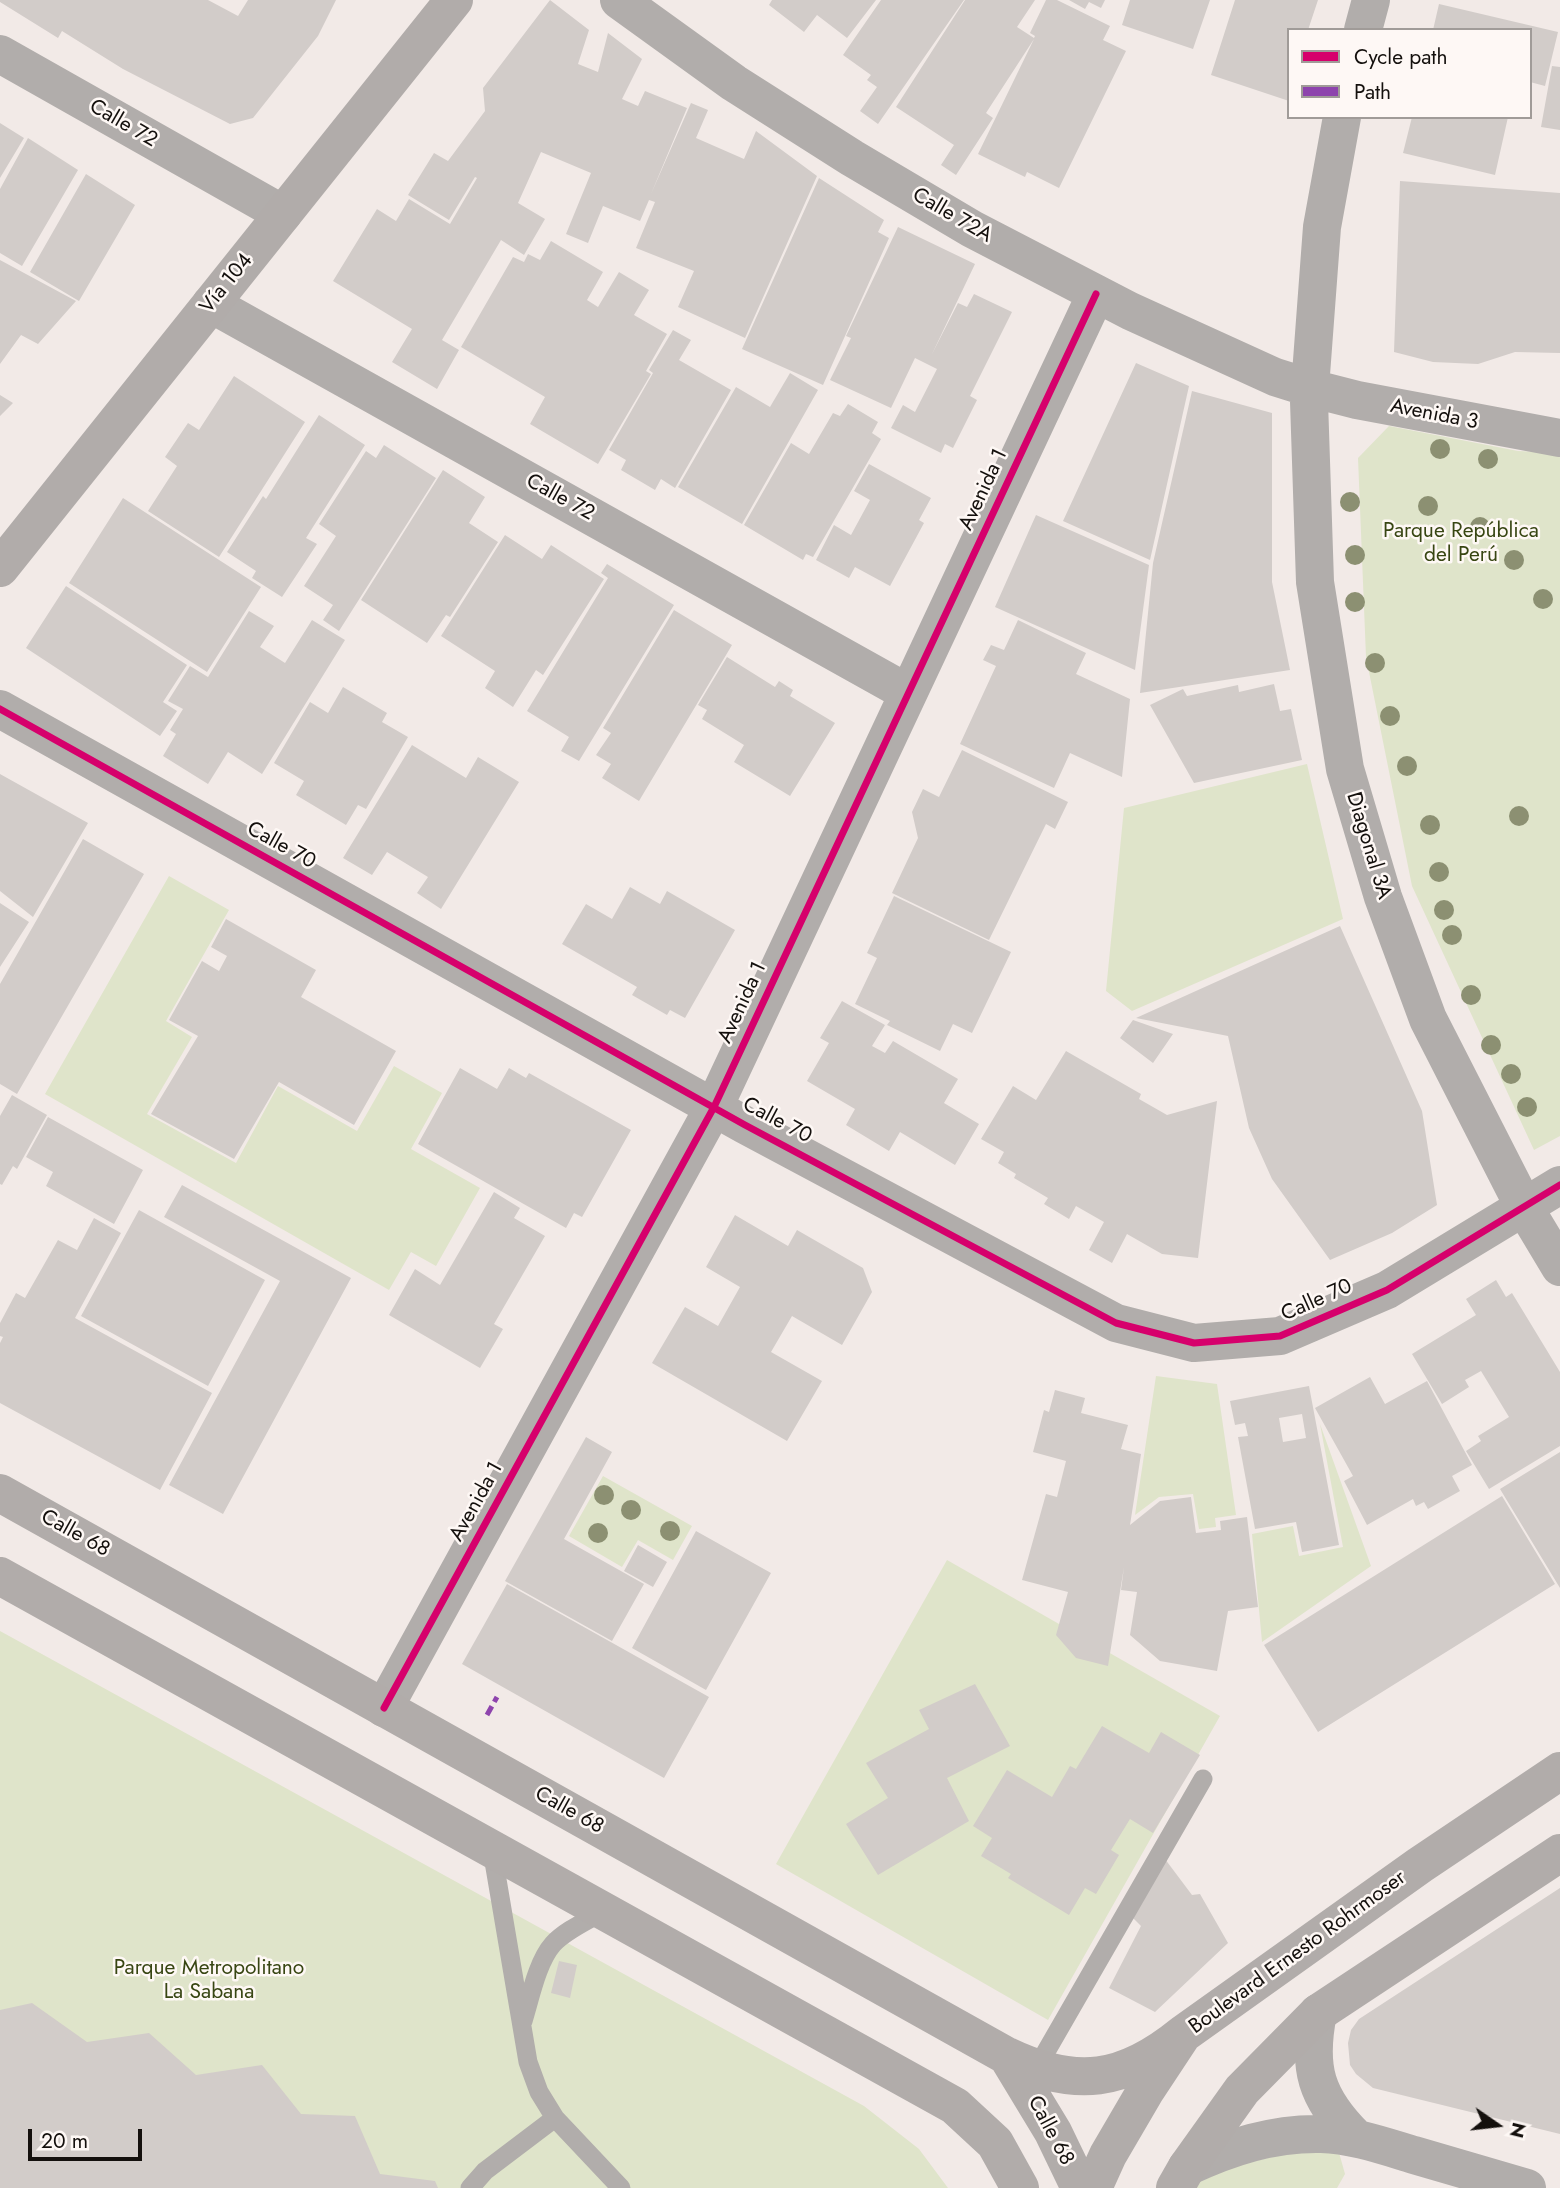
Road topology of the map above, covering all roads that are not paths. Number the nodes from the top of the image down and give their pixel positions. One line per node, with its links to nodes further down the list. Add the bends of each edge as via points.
1 (454, 0): 7 (main road, Vía 104)
2 (619, 0): 8 (street, Calle 72A, via 734,83 852,158)
3 (1371, 0): 4 (street)
4 (1364, 28)
5 (0, 54): 7 (street, Calle 72)
6 (1342, 119): 10 (street, via 1322,227)
7 (282, 215): 9 (main road, Vía 104)
8 (1096, 295): 10 (street, Calle 72A, via 1275,377); 13 (street, Avenida 1)
9 (211, 304): 12 (main road, Vía 104); 13 (street, Calle 72)
10 (1310, 388): 11 (street, Avenida 3); 17 (street, Diagonal 3A, via 1315,582 1345,769 1383,898 1428,1019)
11 (1560, 438)
12 (1, 566)
13 (908, 693): 15 (street, Avenida 1)
14 (0, 709): 15 (street, Calle 70)
15 (713, 1107): 17 (street, Calle 70, via 1116,1322 1194,1343 1280,1336 1387,1290); 21 (street, Avenida 1)
16 (1560, 1185): 17 (street, Calle 70)
17 (1524, 1207): 18 (street, Diagonal 3A)
18 (1560, 1267)
19 (0, 1493): 21 (main road, Calle 68)
20 (0, 1576): 24 (main road)
21 (384, 1708): 30 (main road, Calle 68)
22 (1560, 1771): 29 (main road, Boulevard Ernesto Rohrmoser)
23 (1203, 1779): 30 (lane)
24 (492, 1850): 26 (main road); 28 (lane)
25 (1560, 1853): 27 (main road)
26 (604, 1911): 28 (lane, via 552,1945 538,1972); 36 (main road, via 955,2106 995,2143)
27 (1318, 2013): 32 (street, via 1312,2040 1314,2068 1336,2118); 33 (main road, via 1242,2090)
28 (521, 2029): 31 (lane, via 539,2092)
29 (1183, 2034): 30 (main road, via 1158,2054 1099,2076 1067,2076); 38 (main road, Boulevard Ernesto Rohrmoser, via 1108,2155)
30 (1022, 2063): 37 (main road, Calle 68)
31 (555, 2118): 34 (lane, via 485,2171); 35 (lane)
32 (1355, 2137): 33 (street, via 1321,2134 1252,2141 1219,2152); 39 (street)
33 (1181, 2177)
34 (470, 2188)
35 (621, 2188)
36 (1020, 2188)
37 (1080, 2188)
38 (1093, 2188)
39 (1527, 2188)

